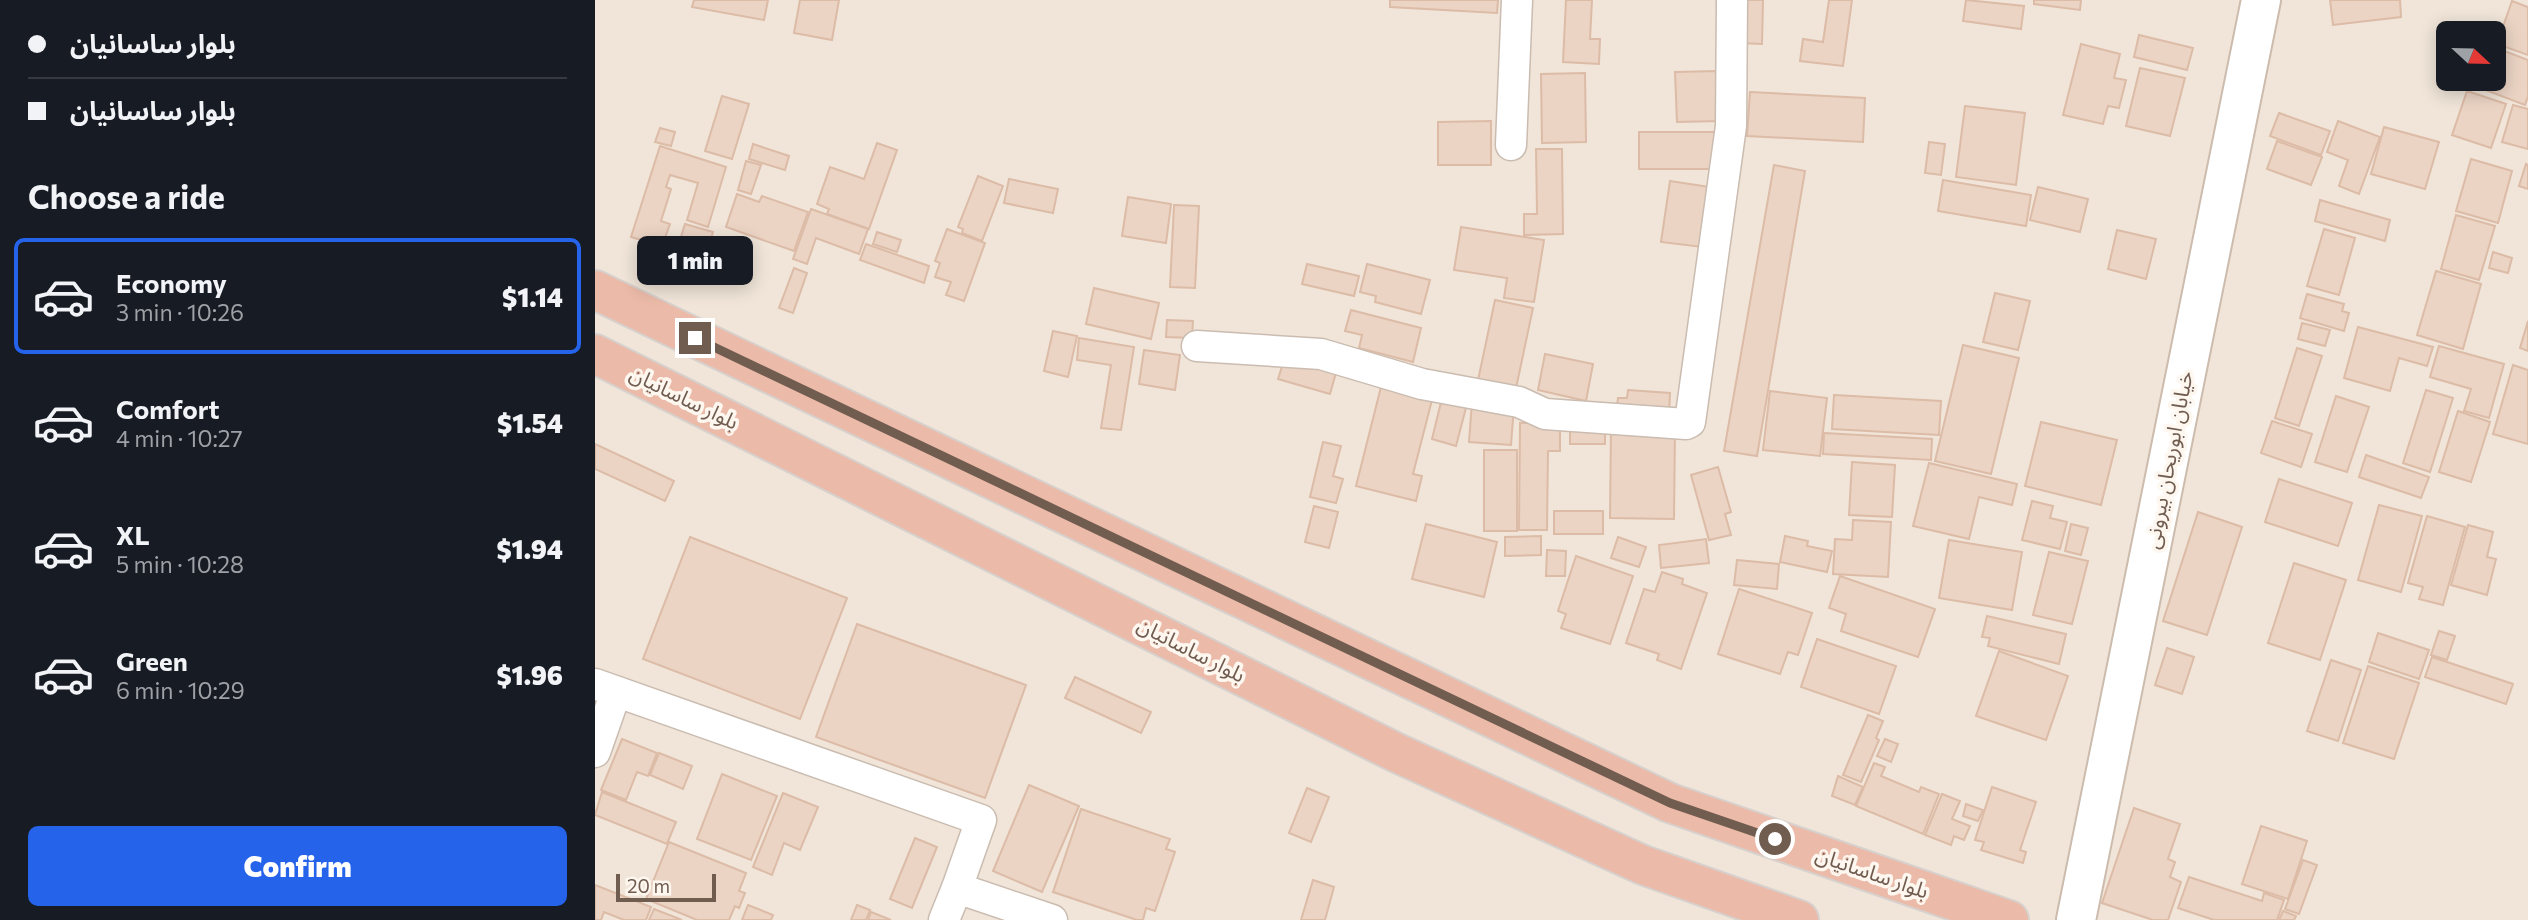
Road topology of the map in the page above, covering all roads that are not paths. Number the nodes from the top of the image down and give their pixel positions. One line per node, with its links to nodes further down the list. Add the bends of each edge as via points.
1 (1517, 0): 4 (street)
2 (1732, 0): 6 (street, via 1731,126 1690,422 1545,414 1519,402 1422,384 1321,354)
3 (2261, 0): 15 (street, خیابان ابوریحان بیرونی)
4 (1511, 145)
5 (595, 290): 14 (highway, بلوار ساسانیان, via 1670,803)
6 (1198, 346)
7 (595, 354): 13 (highway, بلوار ساسانیان, via 1397,753 1643,865)
8 (606, 688): 9 (street); 10 (street, via 981,820)
9 (595, 752)
10 (957, 888): 11 (street); 12 (street)
11 (944, 920)
12 (1052, 920)
13 (1799, 920)
14 (2009, 920)
15 (2076, 920)

